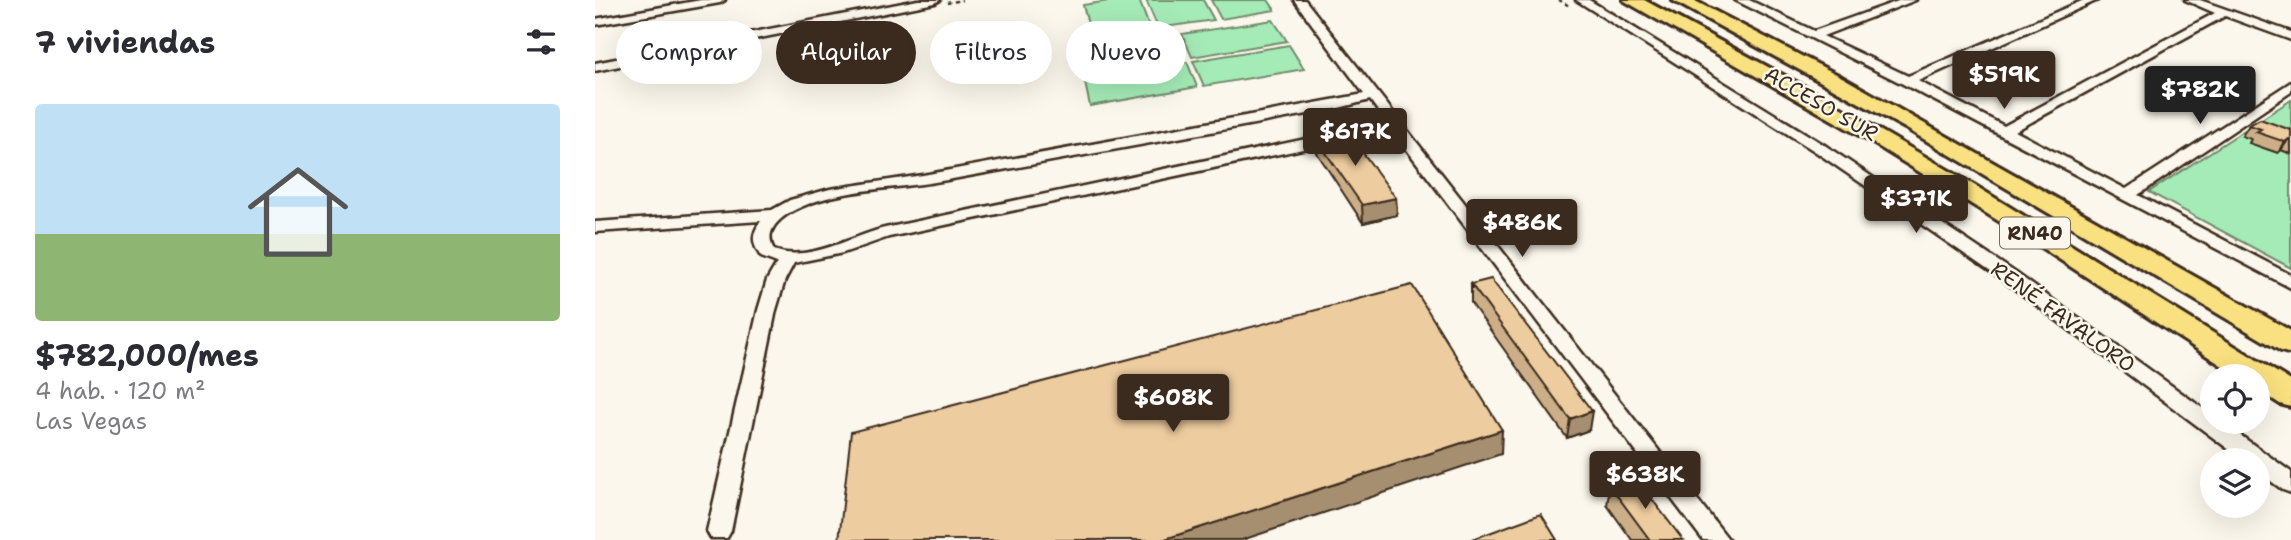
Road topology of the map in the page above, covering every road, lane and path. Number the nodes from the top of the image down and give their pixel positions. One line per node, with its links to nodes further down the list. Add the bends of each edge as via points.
1 (720, 0): 13 (street)
2 (935, 0): 16 (street, via 844,13)
3 (1299, 0): 20 (street)
4 (1580, 0): 30 (street, RENÉ FAVALORO, via 1821,149 2010,276)
5 (1619, 0): 17 (highway)
6 (1631, 0): 17 (highway, ACCESO SUR / RN40)
7 (1680, 0): 28 (highway, ACCESO SUR / RN40, via 1954,146)
8 (1740, 0): 14 (street)
9 (1911, 0): 14 (street)
10 (2093, 0): 18 (street)
11 (2190, 0): 12 (street)
12 (2225, 12): 15 (street); 22 (street)
13 (595, 22)
14 (1814, 35): 18 (street)
15 (2291, 36)
16 (595, 66)
17 (1774, 77): 29 (highway, ACCESO SUR / RN40, via 1951,179)
18 (1908, 81): 22 (street)
19 (2291, 86): 23 (street)
20 (1371, 96): 21 (street); 24 (street, via 827,194)
21 (1394, 125): 26 (street, via 884,233); 32 (street)
22 (2005, 131): 23 (street)
23 (2128, 195): 27 (street)
24 (776, 215): 25 (street); 26 (street, via 760,237 762,249 770,257)
25 (595, 227)
26 (787, 260): 31 (street, via 767,310)
27 (2291, 282)
28 (2291, 344)
29 (2291, 396)
30 (2291, 484)
31 (719, 531)
32 (1717, 540)

